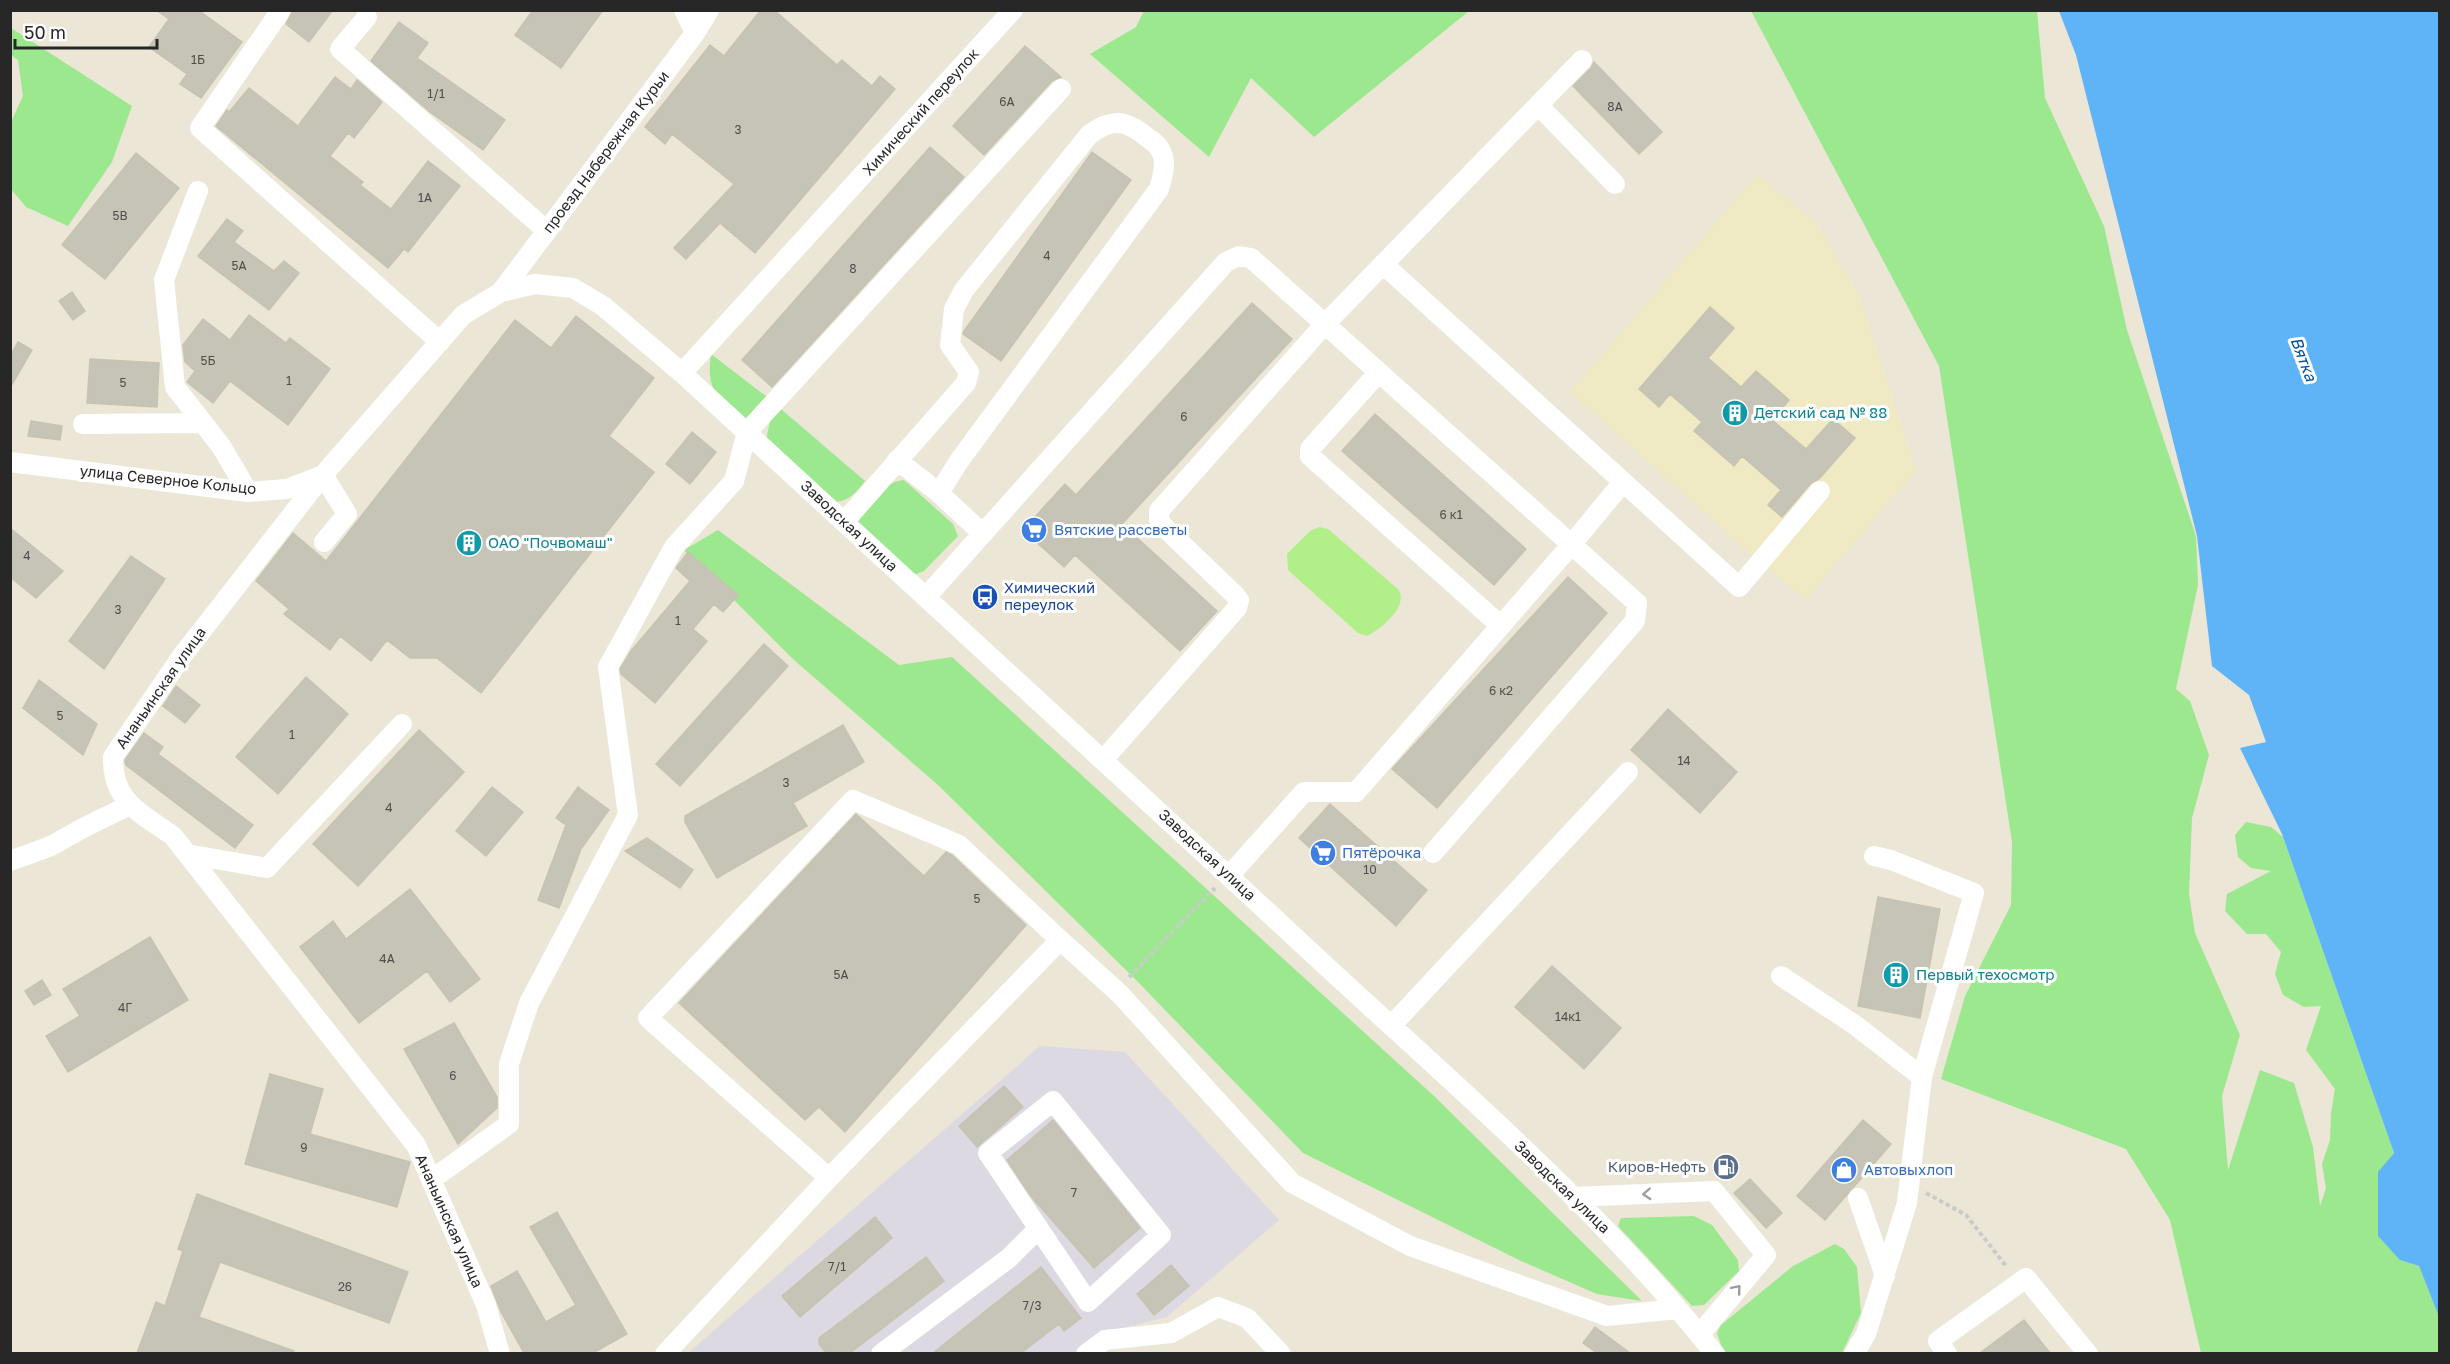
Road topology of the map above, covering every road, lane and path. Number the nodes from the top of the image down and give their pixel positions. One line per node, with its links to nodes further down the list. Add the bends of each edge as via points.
1 (281, 10): 16 (street, via 200,128)
2 (684, 10): 6 (street)
3 (709, 10): 6 (street, проезд Набережная Курьи)
4 (1013, 10): 18 (street, Химический переулок)
5 (367, 17): 12 (street, via 340,49)
6 (695, 33): 12 (street, проезд Набережная Курьи)
7 (1582, 60): 9 (street)
8 (1061, 89): 21 (street)
9 (1538, 105): 10 (street); 13 (street)
10 (1615, 184)
11 (198, 191): 19 (street, via 164,280 175,387)
12 (547, 231): 14 (street, проезд Набережная Курьи)
13 (1383, 264): 15 (street); 25 (street)
14 (501, 292): 16 (street, Ананьинская улица, via 464,315); 18 (street, Ананьинская улица, via 535,284 573,288 603,306)
15 (1324, 325): 17 (street); 30 (street, via 1251,258 1239,255 1226,262); 36 (street, via 1159,511 1164,527 1239,600 1237,608)
16 (440, 342): 24 (street, Ананьинская улица)
17 (1379, 372): 32 (street); 34 (street, via 1310,449 1310,456)
18 (682, 373): 21 (street, Заводская улица)
19 (203, 423): 20 (street); 27 (street)
20 (83, 424)
21 (747, 432): 29 (street, Заводская улица); 50 (street, via 734,482 674,547 608,667 628,815 529,1003 509,1064 509,1124)
22 (897, 460): 28 (street); 28 (street, via 966,383 969,372 950,345 954,309 964,290 1089,135 1102,125 1119,122 1136,128 1159,146 1164,165 1159,189); 29 (street)
23 (10, 462): 27 (street, улица Северное Кольцо)
24 (323, 475): 27 (street, улица Северное Кольцо, via 287,489); 31 (street, via 347,514); 38 (street, Ананьинская улица, via 182,656 113,757 119,793)
25 (1623, 482): 26 (street, via 1739,587); 32 (street)
26 (1820, 491)
27 (248, 492)
28 (939, 493): 30 (street)
29 (844, 522): 33 (street, Заводская улица)
30 (983, 534): 33 (street)
31 (324, 542)
32 (1572, 544): 34 (street); 39 (street, via 1637,603 1635,621)
33 (926, 597): 36 (street, Заводская улица)
34 (1500, 625): 43 (street, via 1356,792 1304,792)
35 (402, 724): 40 (street, via 267,868)
36 (1103, 760): 43 (street, Заводская улица)
37 (1628, 772): 47 (street)
38 (130, 805): 40 (street, Ананьинская улица, via 173,836); 42 (street, via 51,846)
39 (1432, 853)
40 (187, 854): 50 (street, Ананьинская улица, via 416,1145)
41 (1874, 856): 48 (street, via 1974,893)
42 (10, 861)
43 (1224, 880): 46 (path); 47 (street, Заводская улица)
44 (1060, 940): 46 (street); 49 (street); 49 (street, via 959,845 853,800 648,1018)
45 (1781, 976): 48 (street, via 1856,1025)
46 (1116, 990): 57 (street, via 1292,1183 1410,1246 1607,1316)
47 (1391, 1026): 52 (street, Заводская улица)
48 (1922, 1077): 51 (street)
49 (828, 1178): 60 (street)
50 (431, 1180): 59 (street, Ананьинская улица, via 486,1305)
51 (1910, 1184): 55 (path, via 1966,1215); 56 (street)
52 (1573, 1197): 57 (street, Заводская улица); 58 (street, one-way to 52, via 1766,1255 1714,1191)
53 (1858, 1198): 56 (street)
54 (1037, 1230): 54 (street, via 988,1153 1053,1101 1161,1235 1088,1302); 61 (street, via 1009,1258)
55 (2006, 1266)
56 (1885, 1276): 65 (street, via 1866,1334)
57 (1678, 1309): 58 (street, Заводская улица)
58 (1700, 1334): 64 (street, Заводская улица)
59 (500, 1353)
60 (665, 1353)
61 (880, 1353)
62 (1086, 1353): 63 (street, via 1105,1340 1171,1333 1218,1307 1247,1318)
63 (1281, 1353)
64 (1715, 1353)
65 (1854, 1353)
66 (1947, 1353): 67 (street, via 1938,1341 2026,1278)
67 (2088, 1353)

